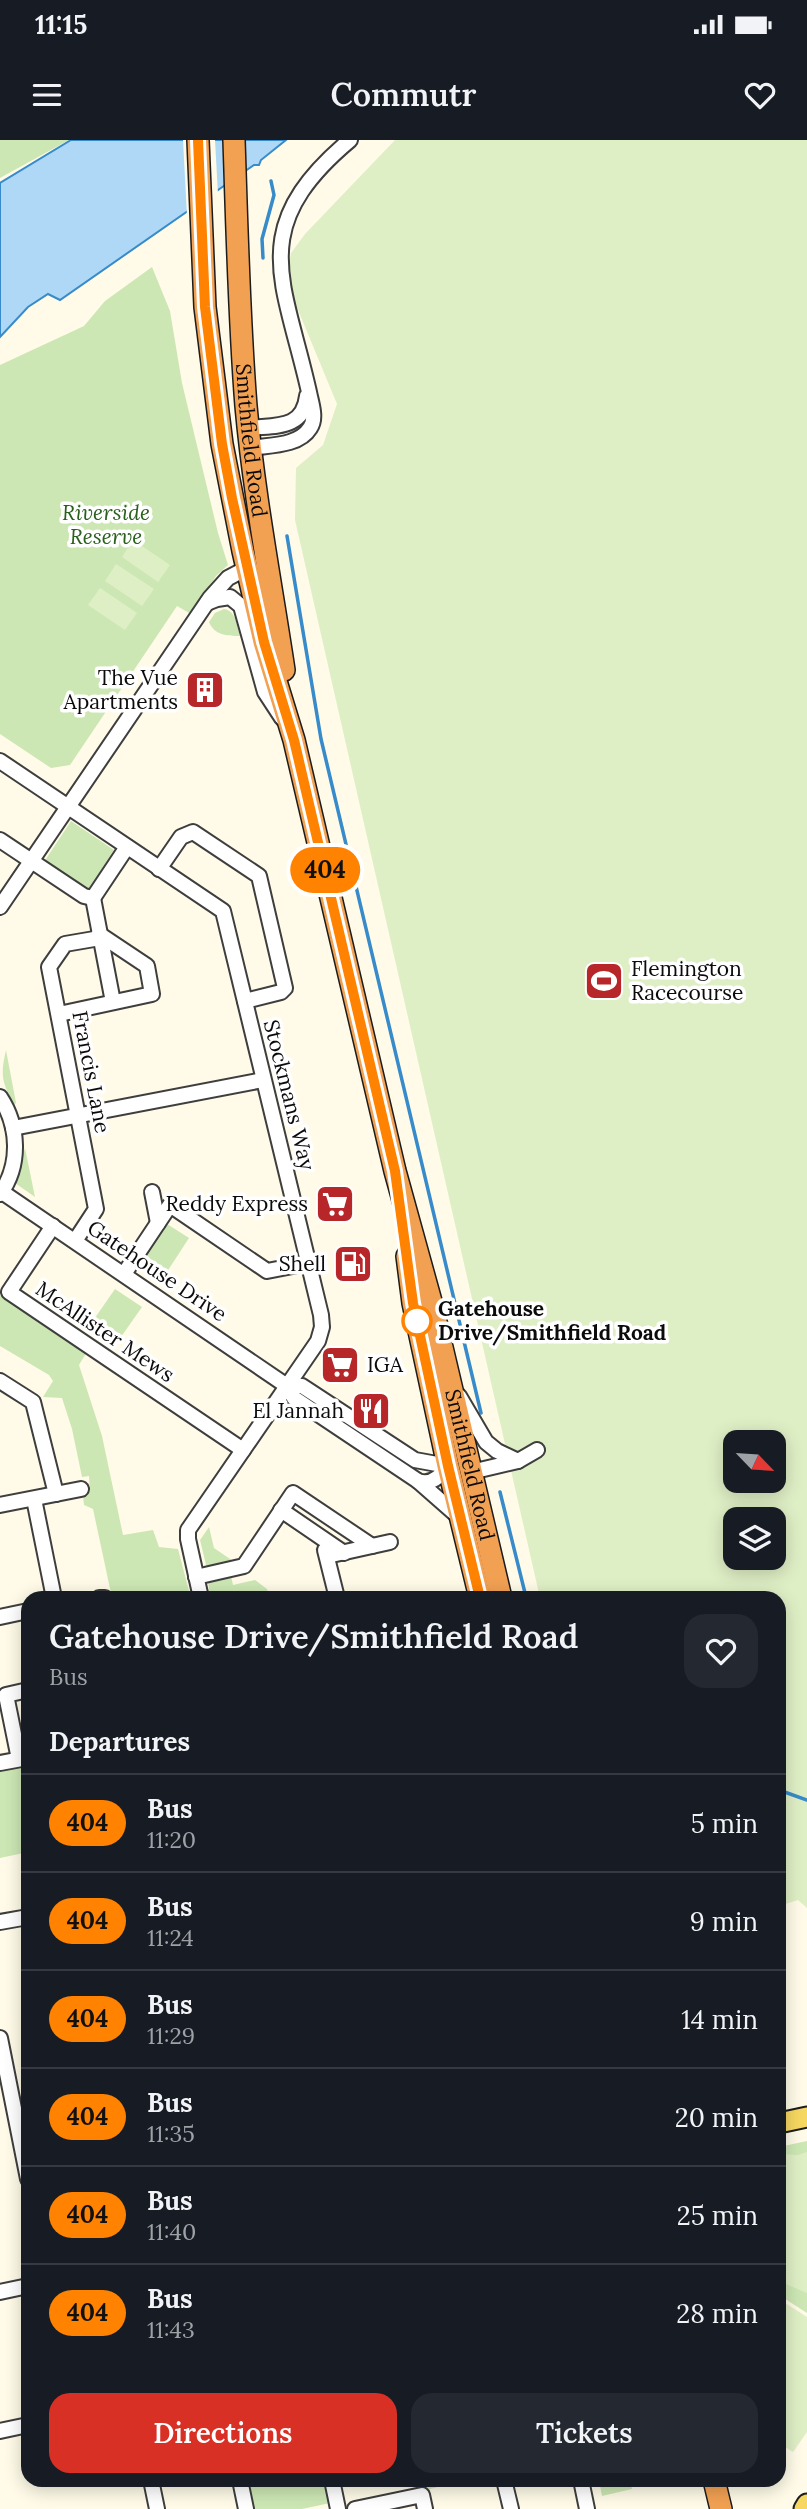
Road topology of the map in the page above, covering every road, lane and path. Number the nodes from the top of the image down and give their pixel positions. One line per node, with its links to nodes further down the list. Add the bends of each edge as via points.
1 (198, 140): 5 (highway, Smithfield Road, via 205,307)
2 (234, 140): 4 (highway, Smithfield Road, via 239,299)
3 (350, 140): 4 (street, via 301,193 281,243 282,290 307,398 299,417)
4 (250, 438): 5 (highway); 6 (highway, Smithfield Road)
5 (222, 444): 6 (highway, Smithfield Road)
6 (257, 566): 7 (street, via 229,578); 8 (highway, Smithfield Road)
7 (206, 604): 8 (street, via 226,597 241,606 265,692); 10 (street)
8 (293, 736): 25 (highway, Smithfield Road)
9 (0, 761): 10 (street, Stockmans Way)
10 (69, 808): 12 (street, Stockmans Way); 13 (street)
11 (0, 840): 13 (street)
12 (127, 847): 14 (street, Stockmans Way); 15 (street)
13 (32, 861): 15 (street, via 84,897); 16 (street)
14 (159, 869): 18 (street, Stockmans Way, via 223,911); 18 (street, via 181,837 191,832 259,876 285,987)
15 (93, 898): 17 (street)
16 (0, 907)
17 (100, 936): 19 (street); 19 (street, via 147,966 152,994); 20 (street, Francis Lane, via 65,944 49,967)
18 (245, 1001): 21 (street, Stockmans Way)
19 (113, 1002): 20 (street)
20 (58, 1014): 23 (street, Francis Lane)
21 (263, 1080): 23 (street); 31 (street, Stockmans Way)
22 (0, 1097): 24 (street)
23 (78, 1116): 24 (street); 30 (street, Francis Lane, via 96,1209)
24 (13, 1128): 27 (street, via 14,1162)
25 (395, 1171): 35 (highway, Smithfield Road); 43 (highway, Smithfield Road, via 413,1303)
26 (152, 1192): 28 (street)
27 (1, 1193): 29 (street, Gatehouse Drive)
28 (159, 1223): 31 (street, via 170,1206 267,1271); 32 (street)
29 (53, 1226): 30 (street, Gatehouse Drive); 34 (street, McAllister Mews)
30 (75, 1241): 32 (street, Gatehouse Drive)
31 (308, 1262): 37 (street, Stockmans Way, via 322,1327)
32 (124, 1274): 37 (street, Gatehouse Drive)
33 (0, 1280): 34 (street)
34 (16, 1281): 40 (street, McAllister Mews, via 9,1292)
35 (450, 1380): 39 (highway, Smithfield Road); 42 (street, via 486,1442)
36 (0, 1381): 47 (street, via 33,1402)
37 (287, 1386): 38 (street, Gatehouse Drive, via 302,1386); 40 (street, Stockmans Way)
38 (346, 1425): 43 (street, Gatehouse Drive, via 416,1461); 45 (street, Gatehouse Drive)
39 (464, 1441): 43 (highway); 44 (highway, Smithfield Road)
40 (243, 1451): 57 (street, Stockmans Way, via 188,1530)
41 (537, 1451): 42 (street)
42 (518, 1461): 44 (street)
43 (448, 1466): 44 (highway); 45 (street, via 429,1482); 51 (highway, Smithfield Road)
44 (471, 1472): 62 (highway, Smithfield Road)
45 (418, 1481): 51 (street, Gatehouse Drive)
46 (81, 1489): 47 (street)
47 (56, 1494): 48 (street)
48 (34, 1499): 49 (street); 58 (street)
49 (0, 1506)
50 (281, 1510): 52 (street); 54 (street, via 293,1493); 57 (street, via 244,1566)
51 (460, 1518): 61 (highway, Smithfield Road)
52 (322, 1538): 55 (street); 56 (street)
53 (390, 1542): 54 (street)
54 (372, 1546): 55 (street)
55 (344, 1553): 56 (street)
56 (327, 1556): 60 (street)
57 (196, 1577): 59 (street, Stockmans Way)
58 (53, 1591)
59 (199, 1591)
60 (335, 1591)
61 (478, 1591)
62 (499, 1591)
63 (21, 1612): 64 (street)
64 (0, 1617)
65 (21, 1692): 66 (street, via 6,1695)
66 (21, 1751)
67 (21, 1758): 68 (street)
68 (0, 1763)
69 (21, 1918): 70 (street)
70 (0, 1922)
71 (0, 2038): 74 (street)
72 (807, 2117): 73 (main road)
73 (786, 2122)
74 (21, 2144)
75 (21, 2288): 76 (street)
76 (0, 2292)
77 (21, 2426): 78 (street)
78 (0, 2431)
79 (152, 2487): 87 (street)
80 (241, 2487): 88 (street)
81 (333, 2487): 89 (street)
82 (505, 2487): 91 (street)
83 (582, 2487): 92 (street)
84 (716, 2487): 93 (highway)
85 (423, 2502): 90 (street)
86 (807, 2504): 94 (main road)
87 (157, 2509)
88 (246, 2509)
89 (338, 2509)
90 (355, 2509)
91 (510, 2509)
92 (587, 2509)
93 (721, 2509)
94 (804, 2509)

